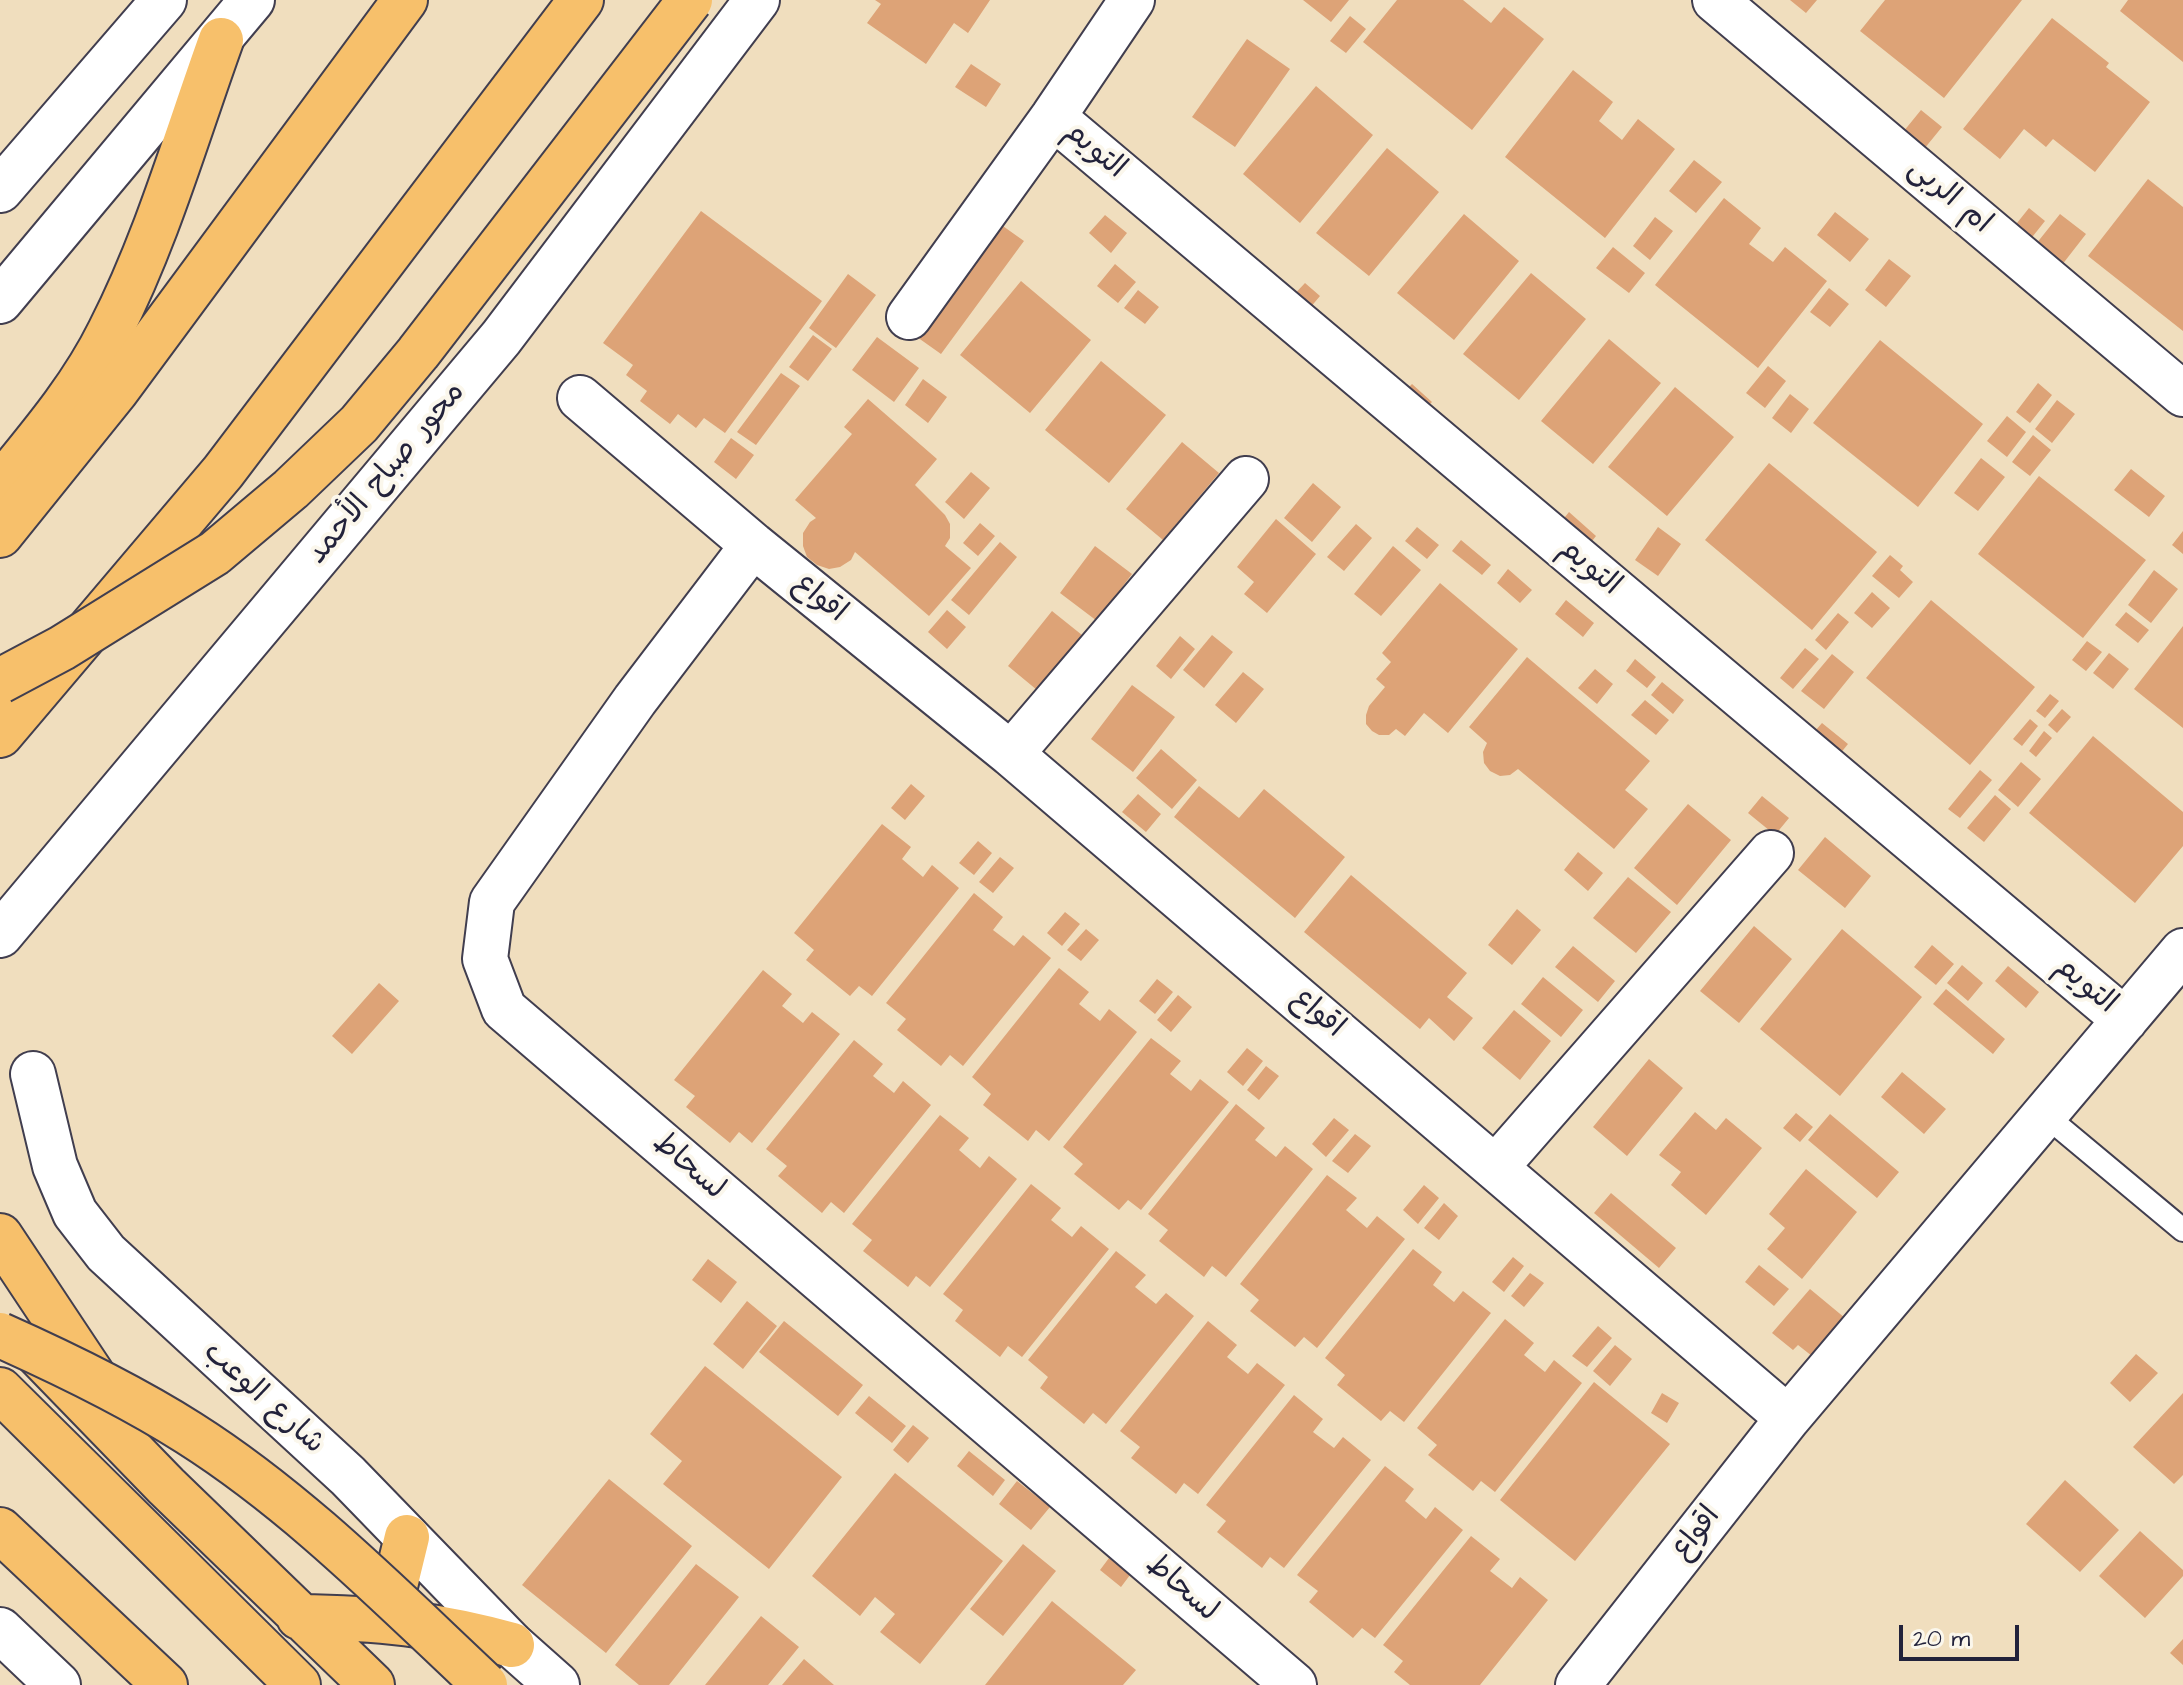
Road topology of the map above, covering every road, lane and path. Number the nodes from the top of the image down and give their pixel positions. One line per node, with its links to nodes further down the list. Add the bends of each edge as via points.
1 (164, 0): 11 (street)
2 (252, 0): 9 (street)
3 (405, 0): 18 (main road, via 116,391)
4 (581, 0): 21 (main road, bridge, via 223,472)
5 (690, 0): 20 (main road, bridge, via 359,424 215,553)
6 (757, 0): 24 (street, محور صباح الأحمد, via 501,338)
7 (1132, 0): 10 (street, التويم)
8 (1715, 0): 14 (street, ام الربى)
9 (221, 40): 12 (street); 17 (main road, via 138,269 109,333 79,383)
10 (1053, 117): 13 (street, التويم); 26 (street, التويم)
11 (0, 190)
12 (0, 301)
13 (909, 317)
14 (2183, 394)
15 (580, 398): 19 (street, اقواع)
16 (1246, 479): 22 (street)
17 (0, 486)
18 (0, 535)
19 (753, 545): 22 (street, اقواع); 49 (street, لسحاط, via 492,902 485,959 504,1009)
20 (0, 681)
21 (0, 735)
22 (1011, 754): 29 (street, اقواع)
23 (1771, 853): 29 (street)
24 (0, 935)
25 (2183, 951): 26 (street, التويم)
26 (2125, 1020): 28 (street, التويم)
27 (33, 1074): 38 (street, شارع الوعب, via 55,1166 75,1213 106,1253)
28 (2045, 1115): 30 (lane); 35 (street, التويم)
29 (1496, 1167): 35 (street, اقواع)
30 (2183, 1230)
31 (0, 1236): 36 (main road)
32 (0, 1315): 36 (main road)
33 (0, 1335): 47 (main road, bridge, via 80,1371 203,1442 277,1497)
34 (0, 1390): 45 (main road)
35 (1788, 1418): 50 (street, اقواع)
36 (166, 1486): 39 (main road)
37 (0, 1530): 44 (main road)
38 (407, 1537): 40 (main road, via 396,1582); 42 (street, شارع الوعب)
39 (299, 1617): 40 (main road); 46 (main road)
40 (377, 1619): 42 (main road, via 468,1632)
41 (0, 1630): 43 (street)
42 (512, 1645): 48 (street, شارع الوعب)
43 (58, 1685)
44 (165, 1685)
45 (298, 1685)
46 (372, 1685)
47 (485, 1685)
48 (557, 1685)
49 (1294, 1685)
50 (1578, 1685)

